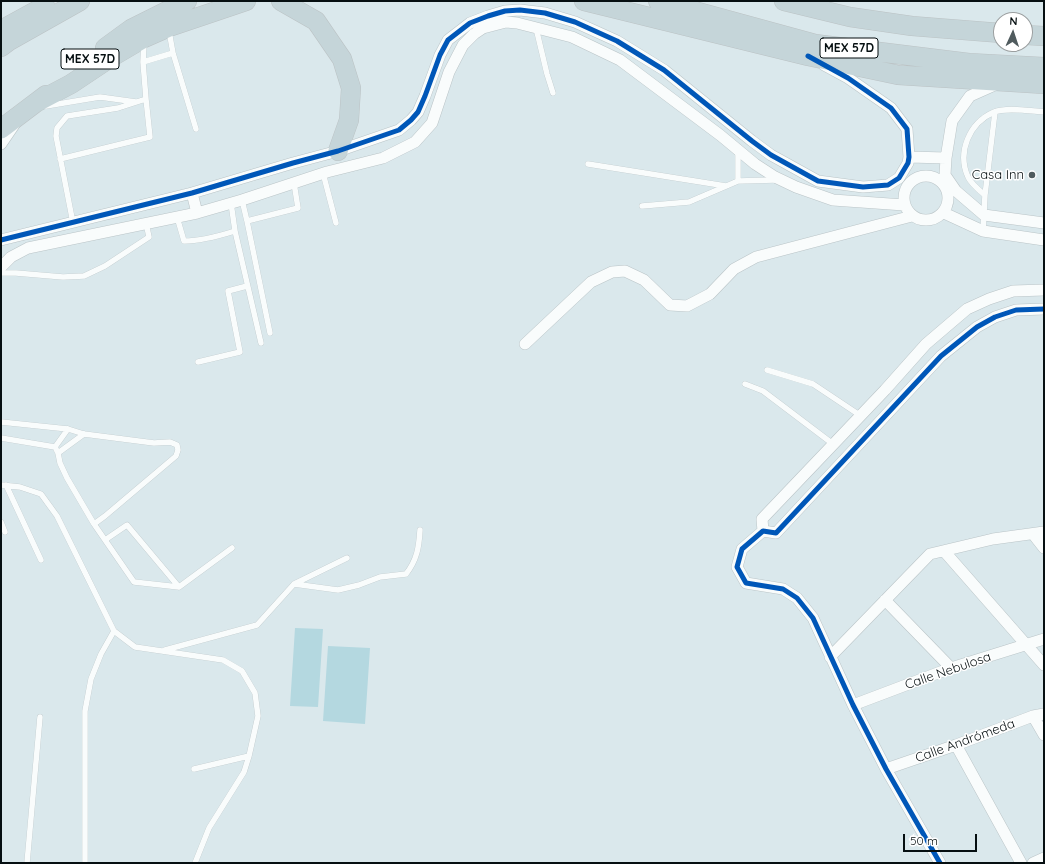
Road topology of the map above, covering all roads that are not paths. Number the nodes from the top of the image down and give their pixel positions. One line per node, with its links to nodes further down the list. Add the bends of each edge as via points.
1 (54, 1): 12 (highway)
2 (80, 1): 18 (highway)
3 (187, 1): 28 (highway, MEX 57D, via 131,29)
4 (246, 1): 10 (highway)
5 (281, 1): 37 (highway, via 316,21 342,59 351,88 349,120)
6 (584, 1): 20 (highway)
7 (658, 1): 22 (highway, MEX 57D, via 816,44 969,63)
8 (784, 1): 13 (highway, MEX 57D, via 850,17 912,26)
9 (575, 22): 16 (street); 31 (street, via 617,41 664,70); 37 (street, via 545,13 520,10 505,11 470,23 448,40 418,112 411,120 398,130)
10 (168, 27): 17 (highway); 19 (lane)
11 (536, 28): 16 (street); 25 (lane); 43 (street, via 506,22 483,28 474,34 464,45 449,72 432,123 415,142 383,158)
12 (1, 30)
13 (993, 32)
14 (1033, 35): 15 (highway)
15 (1044, 36)
16 (572, 37): 34 (street, via 620,60)
17 (144, 38): 21 (lane); 28 (highway, via 72,84)
18 (1, 47)
19 (173, 53): 21 (lane); 33 (lane)
20 (808, 56): 23 (highway, via 898,75); 38 (street, via 848,78 891,108 907,129)
21 (143, 62): 26 (lane)
22 (1044, 67)
23 (1001, 82): 24 (highway); 39 (street, via 970,96 952,121)
24 (1044, 84)
25 (554, 92)
26 (146, 100): 27 (lane); 40 (lane, via 150,137)
27 (139, 102): 28 (lane, via 100,97); 40 (lane, via 101,112 67,116 55,132)
28 (29, 107): 32 (highway, MEX 57D); 35 (street)
29 (994, 112): 30 (lane); 54 (lane); 54 (lane, via 978,123 968,136 964,149 968,177)
30 (1044, 112)
31 (732, 125): 34 (street); 45 (street, via 752,142 818,181 863,187 888,185)
32 (1, 129)
33 (196, 129)
34 (720, 135): 36 (street)
35 (1, 144)
36 (738, 150): 47 (street); 48 (lane)
37 (338, 151): 53 (street)
38 (909, 157): 39 (street); 42 (street)
39 (946, 158): 46 (street)
40 (60, 159): 64 (lane)
41 (588, 164): 50 (lane)
42 (906, 168): 44 (street); 45 (street)
43 (323, 174): 49 (street); 66 (lane)
44 (924, 176): 46 (street); 51 (street, via 913,180)
45 (899, 178): 51 (street)
46 (944, 178): 52 (street)
47 (780, 179): 48 (lane); 56 (street, via 833,200)
48 (738, 181): 50 (lane)
49 (294, 183): 55 (street); 63 (lane, via 298,208)
50 (727, 186): 57 (lane, via 688,202)
51 (905, 189): 56 (street)
52 (952, 191): 59 (street); 60 (street)
53 (192, 193): 58 (street); 64 (street)
54 (985, 195): 60 (lane)
55 (236, 202): 58 (street); 63 (lane); 68 (lane)
56 (904, 205): 62 (street)
57 (642, 206)
58 (197, 213): 61 (street)
59 (944, 213): 62 (street, via 936,219 926,221); 69 (street)
60 (984, 215): 67 (street); 69 (lane)
61 (177, 216): 65 (street); 68 (lane, via 184,241)
62 (912, 216): 79 (street, via 756,257 734,268 710,294 687,306 670,305 644,280 625,271 612,272 591,282)
63 (246, 221): 77 (lane)
64 (73, 223): 70 (street)
65 (146, 223): 72 (street, via 28,248); 73 (lane, via 149,237 105,266 84,276)
66 (336, 223)
67 (1042, 223): 71 (street)
68 (235, 231): 74 (lane)
69 (983, 231): 71 (street)
70 (1, 240)
71 (1039, 240)
72 (1, 266)
73 (1, 273)
74 (247, 286): 78 (lane); 80 (lane, via 228,291 240,352)
75 (1044, 290): 83 (street, via 1014,292 967,308 926,344)
76 (1044, 309): 84 (street, via 1016,310 977,327 940,356)
77 (270, 333)
78 (261, 343)
79 (525, 344)
80 (198, 362)
81 (768, 370): 85 (lane, via 813,384)
82 (745, 384): 90 (lane, via 763,391)
83 (885, 390): 84 (street); 85 (street)
84 (898, 402): 97 (street, via 776,533)
85 (861, 416): 90 (street)
86 (1, 422): 87 (lane)
87 (68, 429): 88 (lane); 91 (lane)
88 (84, 434): 92 (lane); 95 (lane, via 170,442 177,445 178,450 176,456)
89 (1, 438): 91 (lane)
90 (833, 444): 97 (street, via 762,519)
91 (55, 447): 92 (lane)
92 (58, 453): 95 (lane, via 66,478)
93 (3, 485): 105 (lane); 109 (lane, via 41,494 57,516)
94 (1, 522): 98 (lane)
95 (94, 524): 100 (lane)
96 (420, 530): 106 (lane, via 419,549 406,574 380,577 338,590)
97 (763, 531): 113 (street, via 742,549 737,567 746,583 783,589 797,598 813,618)
98 (5, 532)
99 (1039, 533): 102 (street); 103 (street, via 993,539)
100 (105, 540): 107 (lane, via 134,582); 107 (lane, via 128,525)
101 (232, 548): 107 (lane)
102 (1044, 548)
103 (944, 551): 108 (street, via 930,554); 111 (street)
104 (346, 558): 106 (lane)
105 (40, 560)
106 (294, 584): 112 (lane, via 257,625)
107 (178, 587)
108 (885, 600): 113 (street); 115 (street)
109 (114, 631): 112 (lane, via 135,647); 126 (lane, via 91,679 85,711)
110 (1044, 639): 111 (street, Calle Nebulosa)
111 (1027, 645): 114 (street); 115 (street, Calle Nebulosa)
112 (161, 651): 121 (lane, via 224,660 242,671 255,694 258,716)
113 (830, 657): 116 (street)
114 (1044, 666)
115 (951, 668): 116 (street, Calle Nebulosa)
116 (853, 705): 123 (street)
117 (1039, 715): 119 (street); 120 (street, Calle Andrómeda)
118 (40, 717): 125 (lane)
119 (1044, 735)
120 (956, 745): 123 (street, Calle Andrómeda); 129 (street)
121 (249, 756): 122 (lane); 127 (lane, via 244,772 209,828)
122 (194, 769)
123 (886, 769): 128 (street)
124 (1044, 858): 130 (street)
125 (27, 863)
126 (84, 863)
127 (195, 863)
128 (940, 863)
129 (1021, 863)
130 (1033, 863)

